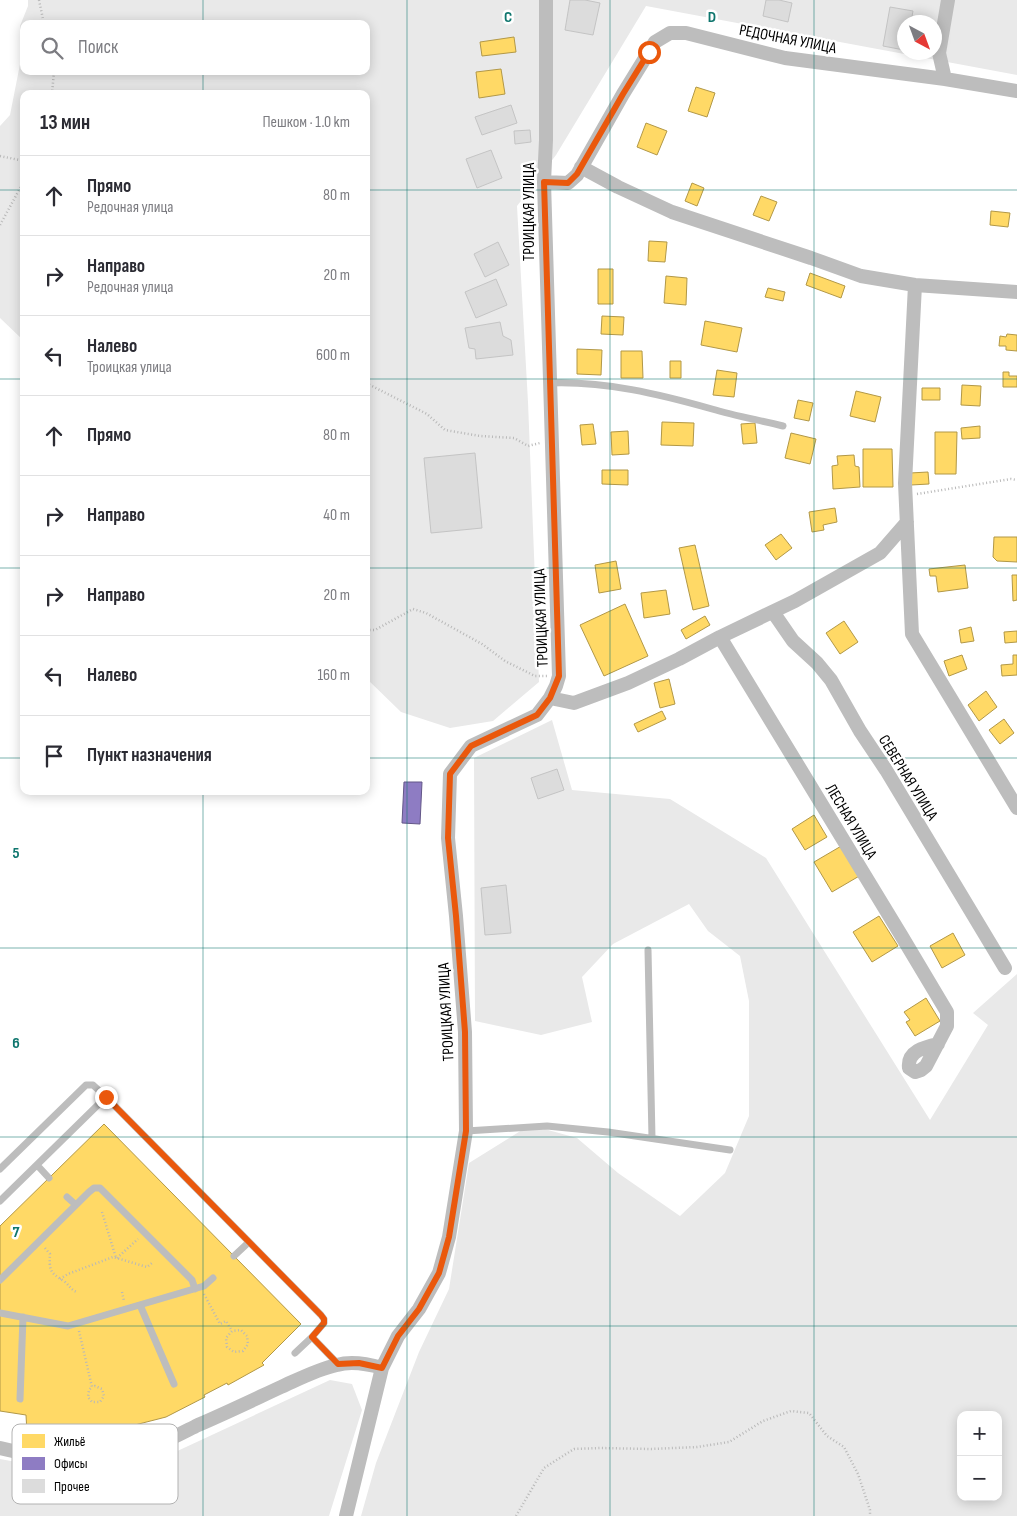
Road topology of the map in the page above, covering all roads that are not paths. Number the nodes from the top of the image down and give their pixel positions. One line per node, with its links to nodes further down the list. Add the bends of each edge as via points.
1 (546, 0): 6 (street, ТРОИЦКАЯ УЛИЦА)
2 (948, 0): 3 (street, via 940,53)
3 (945, 79): 4 (street, РЕДОЧНАЯ УЛИЦА); 5 (street, РЕДОЧНАЯ УЛИЦА, via 785,58 686,33 670,34 655,42)
4 (1017, 91)
5 (581, 167): 6 (street, РЕДОЧНАЯ УЛИЦА, via 568,183); 7 (street, via 672,212 861,276)
6 (544, 182): 9 (street, ТРОИЦКАЯ УЛИЦА)
7 (915, 285): 8 (street); 11 (street)
8 (1017, 292)
9 (550, 383): 10 (lane, via 575,382 658,394); 16 (street, ТРОИЦКАЯ УЛИЦА, via 559,676)
10 (783, 426)
11 (907, 522): 12 (street); 13 (street)
12 (884, 549): 13 (street); 14 (street)
13 (909, 554): 17 (street, via 912,634)
14 (773, 612): 15 (street); 19 (street, СЕВЕРНАЯ УЛИЦА, via 793,641 831,680)
15 (720, 637): 16 (street, via 628,683 574,703); 20 (street, ЛЕСНАЯ УЛИЦА, via 946,1012 947,1026)
16 (550, 698): 22 (street, ТРОИЦКАЯ УЛИЦА, via 537,715 471,746 450,774 448,838 465,1032)
17 (1017, 808)
18 (648, 950): 23 (lane)
19 (1005, 968)
20 (938, 1044)
21 (106, 1097): 25 (lane); 26 (lane, via 92,1085 86,1085); 31 (lane)
22 (466, 1131): 23 (lane, via 547,1126); 42 (street, ТРОИЦКАЯ УЛИЦА, via 449,1237 439,1273 419,1309 398,1336)
23 (652, 1138): 24 (lane)
24 (730, 1150)
25 (36, 1165): 27 (lane); 29 (lane)
26 (0, 1168)
27 (49, 1178)
28 (67, 1196): 30 (lane)
29 (0, 1201)
30 (76, 1205): 34 (lane); 35 (lane, via 94,1188 100,1188 192,1280)
31 (249, 1242): 32 (lane); 39 (lane, via 324,1319)
32 (234, 1256)
33 (213, 1278): 35 (lane)
34 (0, 1280)
35 (195, 1289): 36 (lane)
36 (140, 1305): 38 (lane, via 68,1326); 43 (lane)
37 (0, 1312): 38 (lane)
38 (22, 1317): 44 (lane)
39 (312, 1337): 40 (lane); 41 (lane)
40 (295, 1354)
41 (338, 1364): 42 (street, via 359,1363); 45 (street, via 300,1378)
42 (382, 1368): 46 (street, ТРОИЦКАЯ УЛИЦА)
43 (174, 1384)
44 (20, 1399)
45 (178, 1435)
46 (346, 1516)

